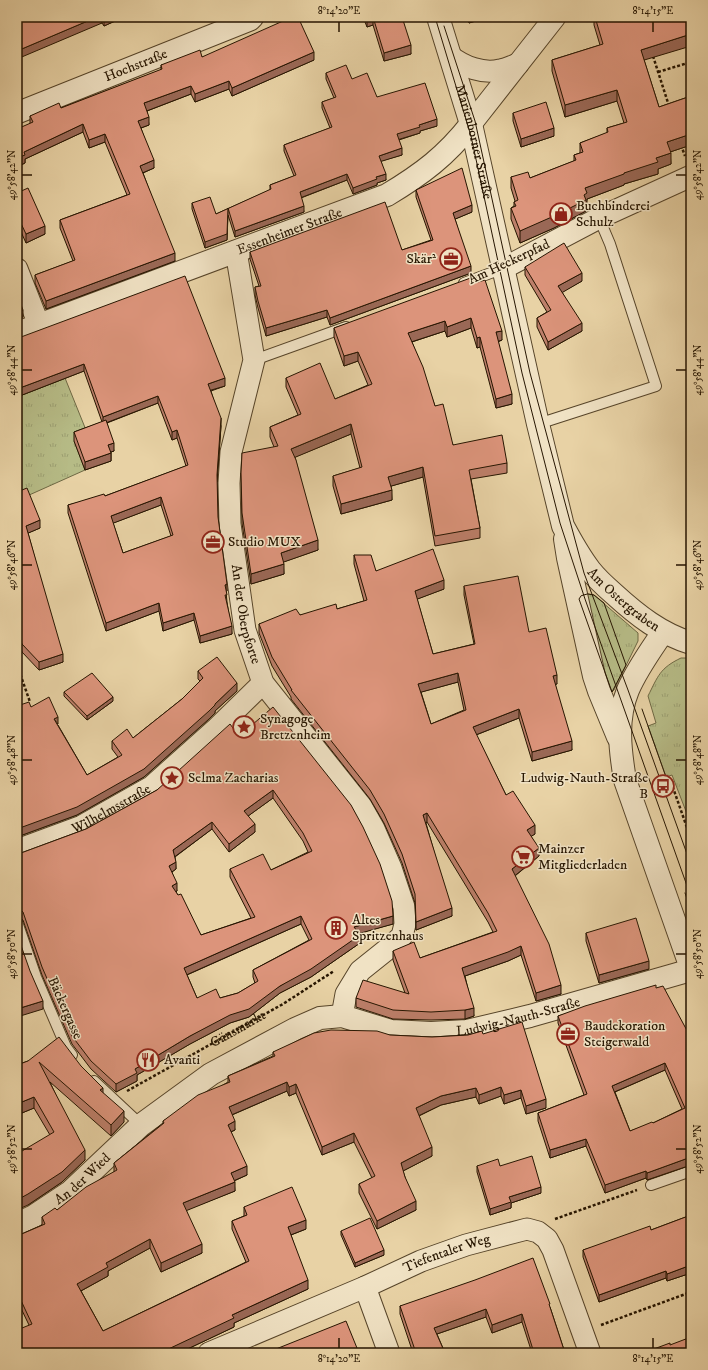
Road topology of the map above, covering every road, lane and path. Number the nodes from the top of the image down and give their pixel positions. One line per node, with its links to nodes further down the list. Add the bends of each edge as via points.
1 (253, 17): 10 (street, Hochstraße)
2 (438, 17): 5 (street, Marienborner Straße)
3 (555, 17): 7 (street, Essenheimer Straße)
4 (652, 52): 8 (path)
5 (450, 56): 7 (street, via 479,70 500,70); 11 (street, Marienborner Straße)
6 (691, 62): 8 (path)
7 (518, 64): 11 (street, Essenheimer Straße)
8 (658, 72): 9 (path)
9 (670, 108)
10 (17, 113)
11 (471, 124): 16 (street, Essenheimer Straße, via 450,149 426,170 387,195); 17 (street, Marienborner Straße)
12 (679, 139): 13 (path)
13 (684, 154)
14 (691, 176): 15 (street, Am Heckerpfad)
15 (599, 218): 17 (street, Am Heckerpfad); 24 (lane, via 610,244 656,386)
16 (236, 251): 21 (street, Essenheimer Straße); 23 (street, An der Oberpforte)
17 (504, 268): 19 (lane, Am Heckerpfad); 24 (street, Am Ostergraben)
18 (17, 269): 21 (street)
19 (456, 286)
20 (358, 322): 23 (lane)
21 (39, 325): 22 (street, Essenheimer Straße)
22 (17, 333)
23 (254, 360): 29 (street, An der Oberpforte, via 231,452 229,483 230,517 245,630)
24 (538, 424): 25 (street, Am Ostergraben)
25 (563, 526): 26 (street, Am Ostergraben, via 590,570 600,581 636,614); 31 (street, via 594,676)
26 (663, 632): 27 (street); 31 (street, Am Ostergraben, via 628,690 620,722)
27 (691, 643)
28 (17, 665): 30 (path)
29 (263, 683): 34 (street, Wilhelmsstraße, via 151,787 82,826); 37 (street, An der Oberpforte, via 361,806 391,868 404,907 405,924 402,936)
30 (30, 702)
31 (620, 740): 36 (street, Am Ostergraben, via 625,780)
32 (671, 782): 33 (path)
33 (691, 839)
34 (17, 850)
35 (17, 922): 39 (lane, Bäckergasse, via 36,977 66,1047)
36 (691, 969): 38 (street, Ludwig-Nauth-Straße, via 530,1016 467,1031 431,1034 391,1031)
37 (360, 971): 38 (street, via 346,994); 41 (path, Gänsmarkt, via 346,963 283,1004)
38 (342, 1016): 42 (street, Gänsmarkt, via 320,1018 261,1046 211,1074)
39 (78, 1063)
40 (86, 1073): 41 (lane)
41 (112, 1099): 42 (lane)
42 (141, 1125): 45 (street, An der Wied, via 70,1192)
43 (691, 1170): 44 (lane)
44 (651, 1185): 46 (path)
45 (17, 1224)
46 (527, 1229): 47 (street, Tiefentaler Weg, via 440,1254); 49 (street, via 547,1238)
47 (365, 1287): 50 (street, Tiefentaler Weg); 51 (street)
48 (691, 1292): 49 (path)
49 (582, 1331): 52 (street)
50 (209, 1353)
51 (389, 1353)
52 (590, 1353)

